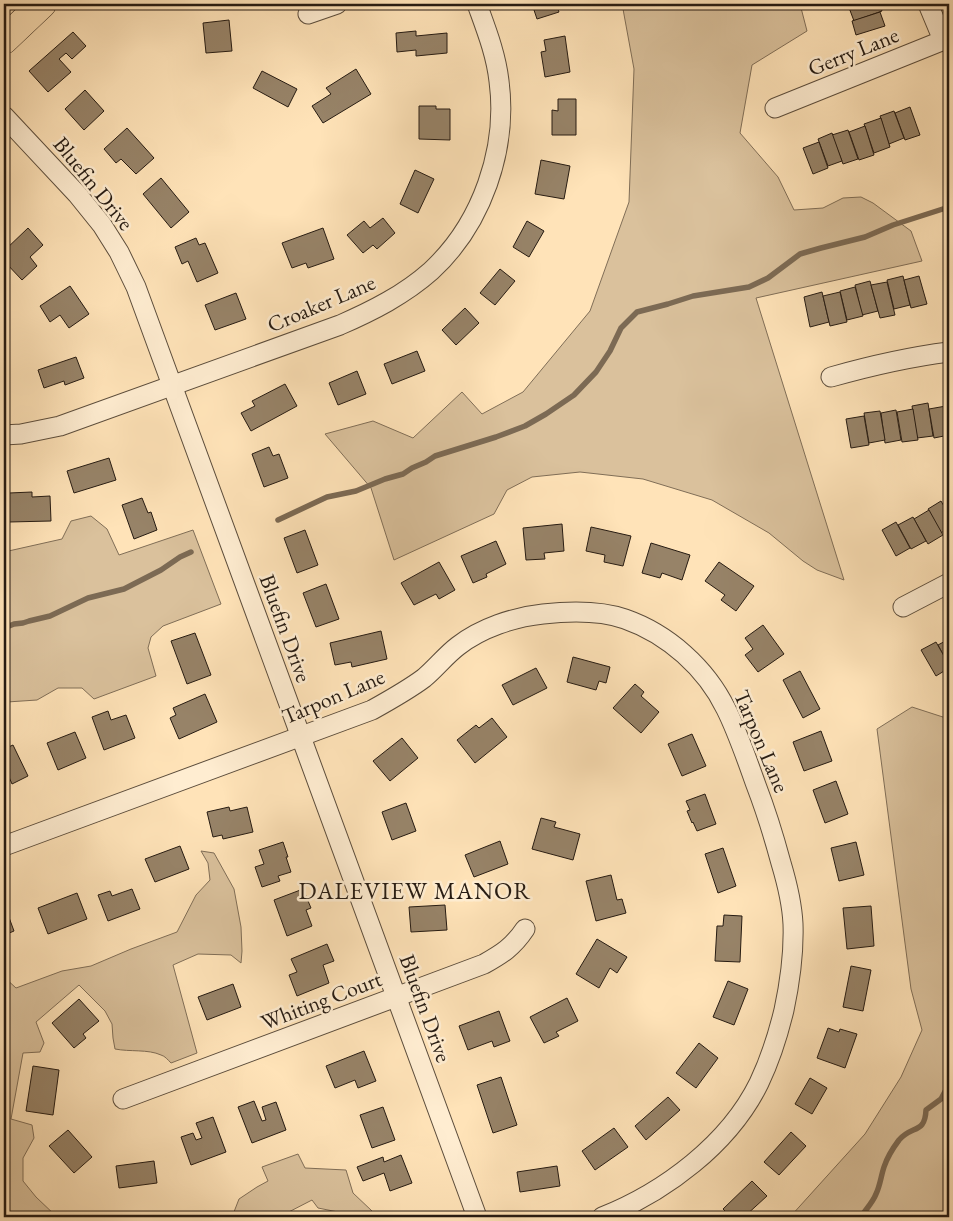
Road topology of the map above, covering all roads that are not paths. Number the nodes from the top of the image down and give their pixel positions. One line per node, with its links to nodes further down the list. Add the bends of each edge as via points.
1 (42, 4): 7 (main road)
2 (337, 4): 5 (street)
3 (478, 4): 12 (street, Croaker Lane, via 499,80 498,142 492,172 481,201 452,248 407,290 364,314)
4 (928, 4): 6 (street)
5 (308, 14)
6 (946, 39): 8 (street, Gerry Lane)
7 (4, 40)
8 (775, 108)
9 (4, 116): 12 (street, Bluefin Drive, via 77,194 119,252 136,287)
10 (949, 352): 11 (street)
11 (831, 377)
12 (172, 385): 13 (street, Croaker Lane, via 60,426); 16 (street, Bluefin Drive)
13 (4, 435)
14 (949, 583): 15 (street)
15 (903, 607)
16 (301, 737): 17 (street, Tarpon Lane); 19 (street, Bluefin Drive); 22 (street, Tarpon Lane, via 372,710 400,695 473,636 512,620 541,614 570,612 623,619 672,644 711,684 726,708 745,753 772,828 788,890 793,923 789,989 780,1026 759,1083 736,1119 696,1162 668,1184)
17 (4, 846)
18 (525, 929): 19 (street, Whiting Court, via 501,955 484,964)
19 (396, 997): 20 (street, Whiting Court); 21 (street, Bluefin Drive)
20 (123, 1099)
21 (478, 1217)
22 (602, 1217)

